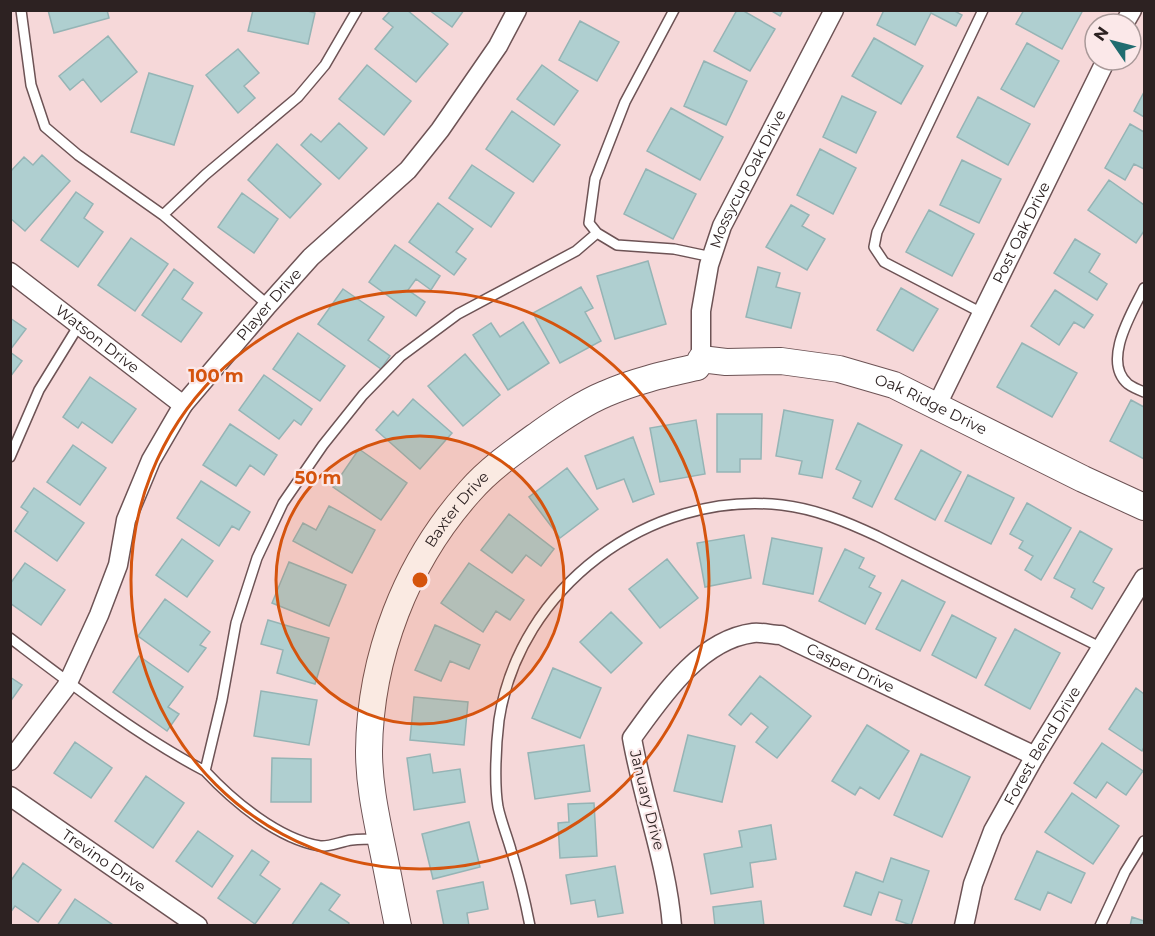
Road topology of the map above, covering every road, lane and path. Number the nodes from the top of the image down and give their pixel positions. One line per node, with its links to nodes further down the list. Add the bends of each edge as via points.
1 (21, 10): 8 (lane, via 31,85 45,127)
2 (357, 10): 8 (lane, via 325,65 298,97)
3 (516, 10): 13 (street, Player Drive, via 498,46 408,170 311,257)
4 (674, 10): 9 (lane, via 625,102 595,179 589,223)
5 (834, 10): 10 (street, Mossycup Oak Drive, via 722,226)
6 (983, 10): 14 (lane, via 877,232 874,248 884,262)
7 (1100, 72): 14 (street, Post Oak Drive)
8 (163, 215): 13 (lane)
9 (597, 233): 10 (lane, via 617,244); 29 (lane, via 576,251 458,314 400,357 363,394 323,445 283,503 257,558 236,623)
10 (712, 257): 16 (street, Mossycup Oak Drive, via 701,310)
11 (10, 272): 15 (street, Watson Drive)
12 (1144, 288): 17 (lane, via 1117,346 1127,384)
13 (268, 305): 18 (street, Player Drive)
14 (982, 313): 19 (street, Post Oak Drive)
15 (79, 325): 18 (street, Watson Drive); 20 (lane, via 39,390)
16 (701, 359): 19 (street, Oak Ridge Drive, via 781,361 839,369 894,385); 31 (street, Baxter Drive, via 697,367 605,394 556,422 470,490 438,532 409,582 384,644 371,699 369,753 373,808)
17 (1144, 392)
18 (183, 405): 25 (street, Player Drive, via 151,460 126,520 118,565)
19 (936, 407): 21 (street, Oak Ridge Drive)
20 (10, 457)
21 (1144, 507)
22 (1144, 578): 24 (street, Forest Bend Drive)
23 (10, 638): 25 (lane)
24 (1102, 648): 27 (street, Forest Bend Drive); 35 (lane, via 877,536 811,511 782,505 718,506 649,526 603,552 562,589 521,647 508,682 496,756 498,806)
25 (69, 682): 28 (street, Player Drive); 29 (lane, via 178,757)
26 (670, 686): 27 (street, Casper Drive, via 711,650 735,638 754,633 781,635); 36 (street, January Drive, via 632,738 661,856)
27 (1035, 756): 37 (street, Forest Bend Drive, via 993,831 973,884)
28 (10, 761)
29 (205, 771): 31 (lane, via 236,800 293,838 322,846)
30 (10, 796): 33 (street, Trevino Drive)
31 (381, 838): 34 (street, Baxter Drive)
32 (1144, 841): 38 (lane)
33 (198, 926)
34 (398, 926)
35 (530, 926)
36 (672, 926)
37 (964, 926)
38 (1100, 926)

